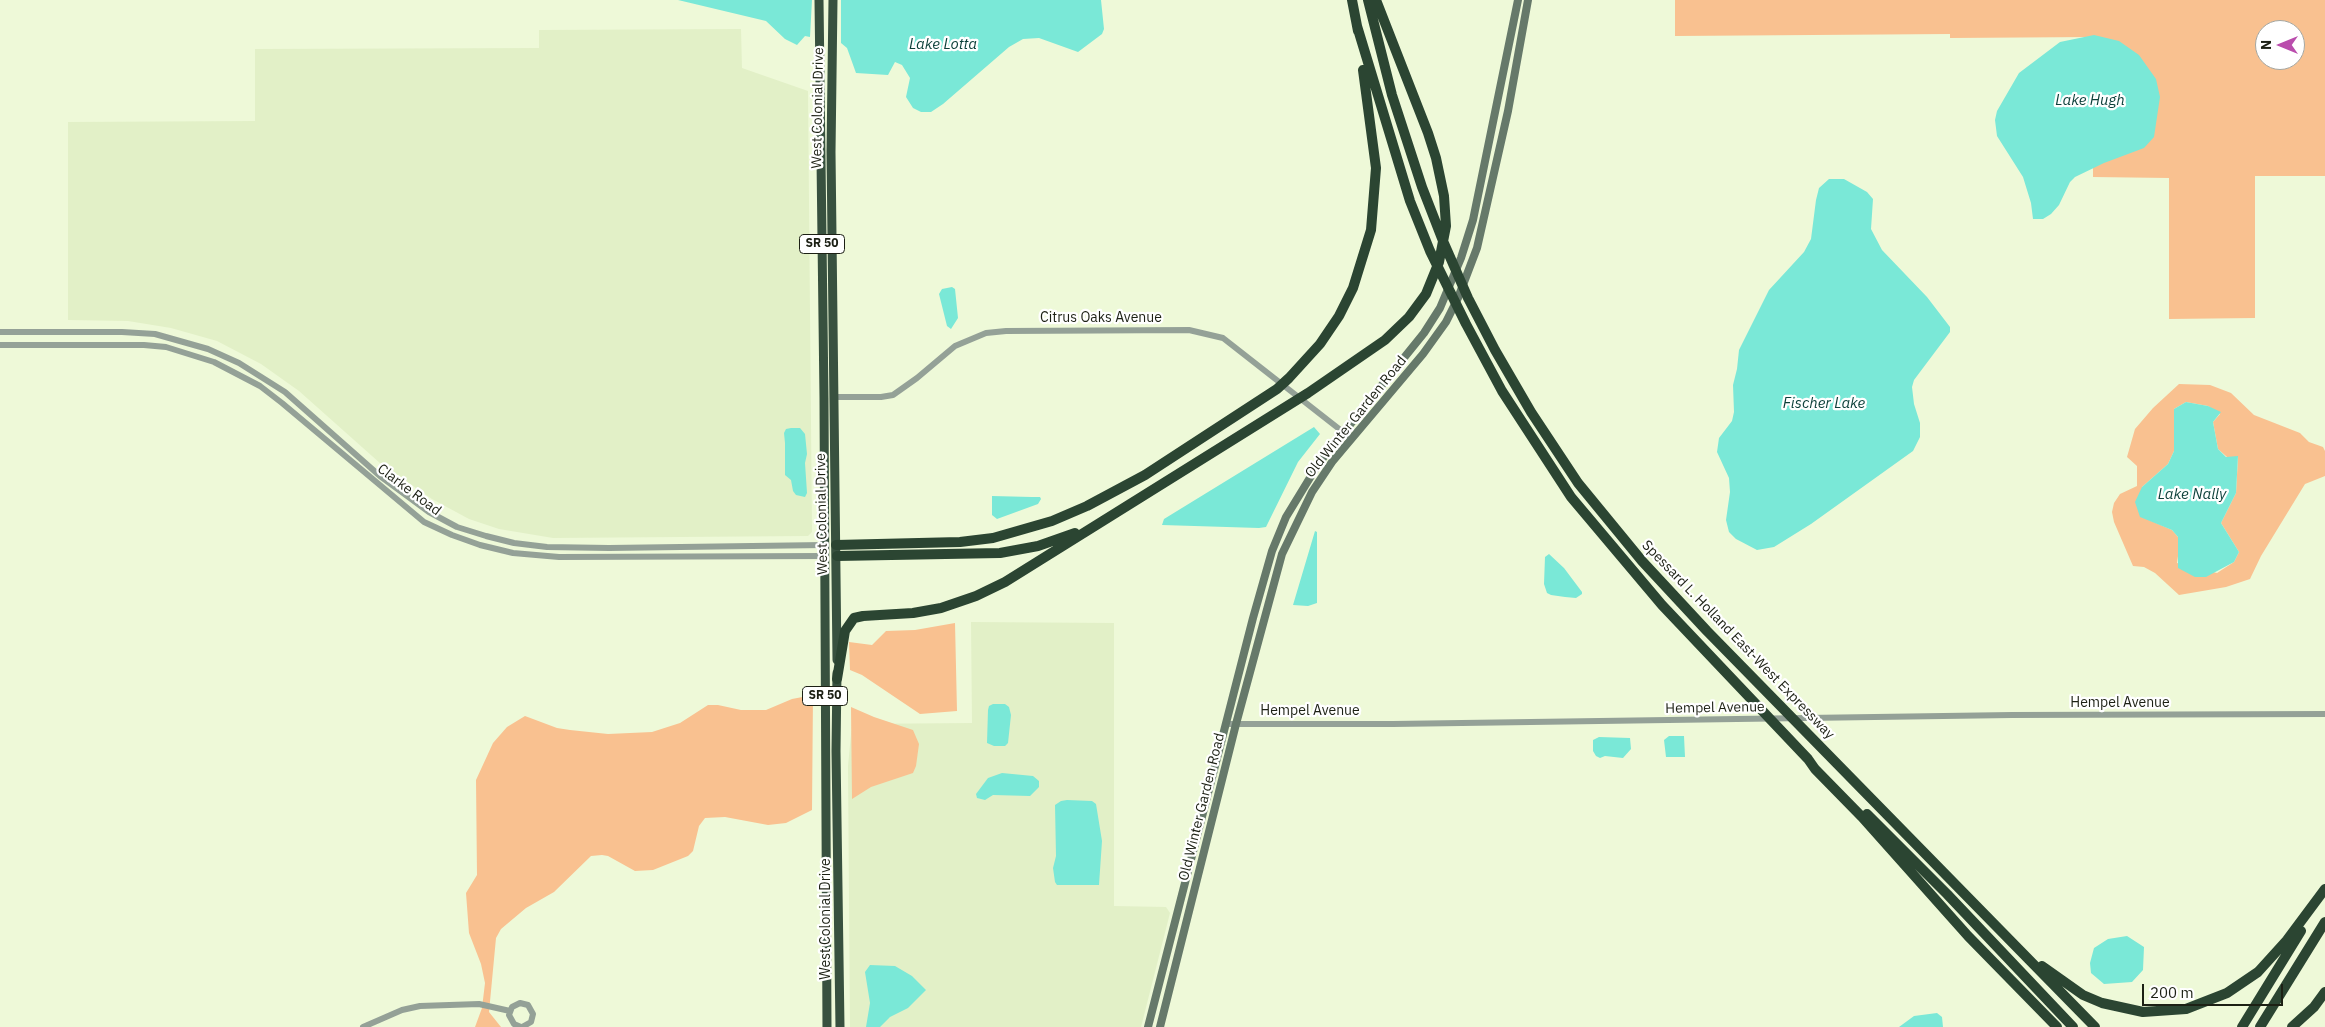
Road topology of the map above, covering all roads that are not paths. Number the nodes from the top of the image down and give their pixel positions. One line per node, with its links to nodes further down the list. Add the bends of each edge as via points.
1 (818, 0): 11 (highway, West Colonial Drive / SR 50)
2 (833, 0): 12 (highway, West Colonial Drive / SR 50, via 831,152)
3 (1352, 0): 8 (highway)
4 (1368, 0): 28 (highway, Spessard L. Holland East-West Expressway, via 1392,95 1443,241 1495,350 1573,475 1674,596)
5 (1376, 0): 17 (highway, via 1436,158 1444,196 1446,226 1426,294 1409,317 1385,340 1308,393)
6 (1518, 0): 15 (main road, Old Winter Garden Road, via 1484,173 1461,258 1440,308 1424,332)
7 (1528, 0): 16 (main road, Old Winter Garden Road, via 1508,111 1471,269 1446,322)
8 (1357, 26): 19 (highway, via 1376,168 1371,230 1353,288 1339,316 1290,378 1145,475 1052,521 992,538 960,542); 26 (highway, Spessard L. Holland East-West Expressway, via 1410,202 1444,280 1502,391 1571,497 1600,532 1662,605)
9 (0, 332): 18 (street, Clarke Road, via 155,334 208,349 285,392 380,476 429,512 457,527 486,536 514,543 556,547)
10 (0, 345): 20 (street, Clarke Road, via 144,344 214,362 282,403 424,522 480,545 551,557)
11 (824, 379): 12 (highway); 13 (highway, West Colonial Drive / SR 50)
12 (835, 397): 14 (highway, West Colonial Drive / SR 50); 15 (street, Citrus Oaks Avenue, via 893,395 955,346 986,333 1189,330 1223,338)
13 (824, 398): 14 (highway); 18 (highway, West Colonial Drive / SR 50)
14 (836, 418): 19 (highway, West Colonial Drive / SR 50)
15 (1344, 433): 16 (street, Citrus Oaks Avenue); 24 (main road, Old Winter Garden Road, via 1302,488 1272,551)
16 (1352, 439): 25 (main road, Old Winter Garden Road, via 1312,492 1282,554)
17 (1098, 523): 21 (highway, via 1050,543 1006,552); 22 (highway, via 1014,577 965,600 920,612 854,618 845,631)
18 (824, 545): 19 (highway, Clarke Road); 20 (highway, West Colonial Drive / SR 50)
19 (836, 545): 21 (highway, West Colonial Drive / SR 50)
20 (824, 556): 21 (highway, Clarke Road); 35 (highway, West Colonial Drive / SR 50)
21 (837, 556): 22 (highway, West Colonial Drive / SR 50)
22 (837, 679): 36 (highway, West Colonial Drive / SR 50)
23 (2325, 714): 25 (street, Hempel Avenue)
24 (1226, 724): 25 (street, Hempel Avenue); 37 (main road, Old Winter Garden Road)
25 (1236, 724): 38 (main road, Old Winter Garden Road)
26 (1808, 759): 39 (highway, via 1968,936); 40 (highway, via 1817,764 1947,894)
27 (2325, 890): 28 (highway, via 2274,956 2243,983 2208,1002 2164,1012 2122,1009 2083,995 2028,955); 42 (highway)
28 (1982, 912): 41 (highway)
29 (2325, 922): 43 (highway)
30 (2325, 992): 44 (highway)
31 (510, 1011): 32 (street, via 520,1003 528,1005 533,1014); 33 (street, via 479,1004 420,1006); 34 (street, via 512,1023)
32 (533, 1024): 34 (street)
33 (363, 1027)
34 (521, 1027)
35 (827, 1027)
36 (840, 1027)
37 (1148, 1027)
38 (1160, 1027)
39 (2057, 1027)
40 (2073, 1027)
41 (2095, 1027)
42 (2242, 1027)
43 (2260, 1027)
44 (2292, 1027)

